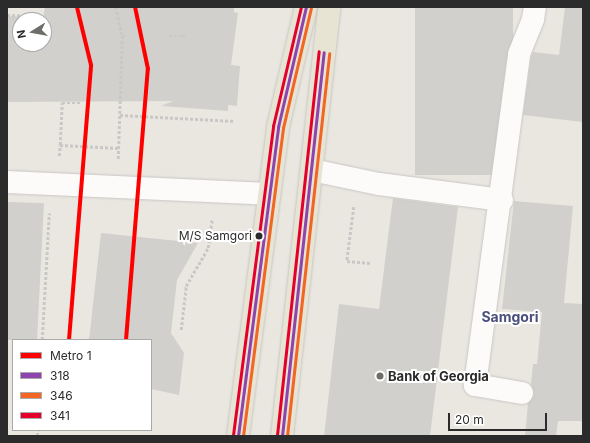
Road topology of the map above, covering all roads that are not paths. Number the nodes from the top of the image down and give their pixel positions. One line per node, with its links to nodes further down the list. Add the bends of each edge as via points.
1 (306, 7): 6 (main road, via 278,127)
2 (329, 7): 4 (main road)
3 (535, 7): 7 (lane, via 519,54)
4 (312, 170): 7 (lane, via 379,184); 10 (main road)
5 (7, 182): 6 (lane)
6 (269, 194): 9 (main road)
7 (502, 200): 8 (lane, via 475,385)
8 (522, 393)
9 (238, 436)
10 (282, 436)

